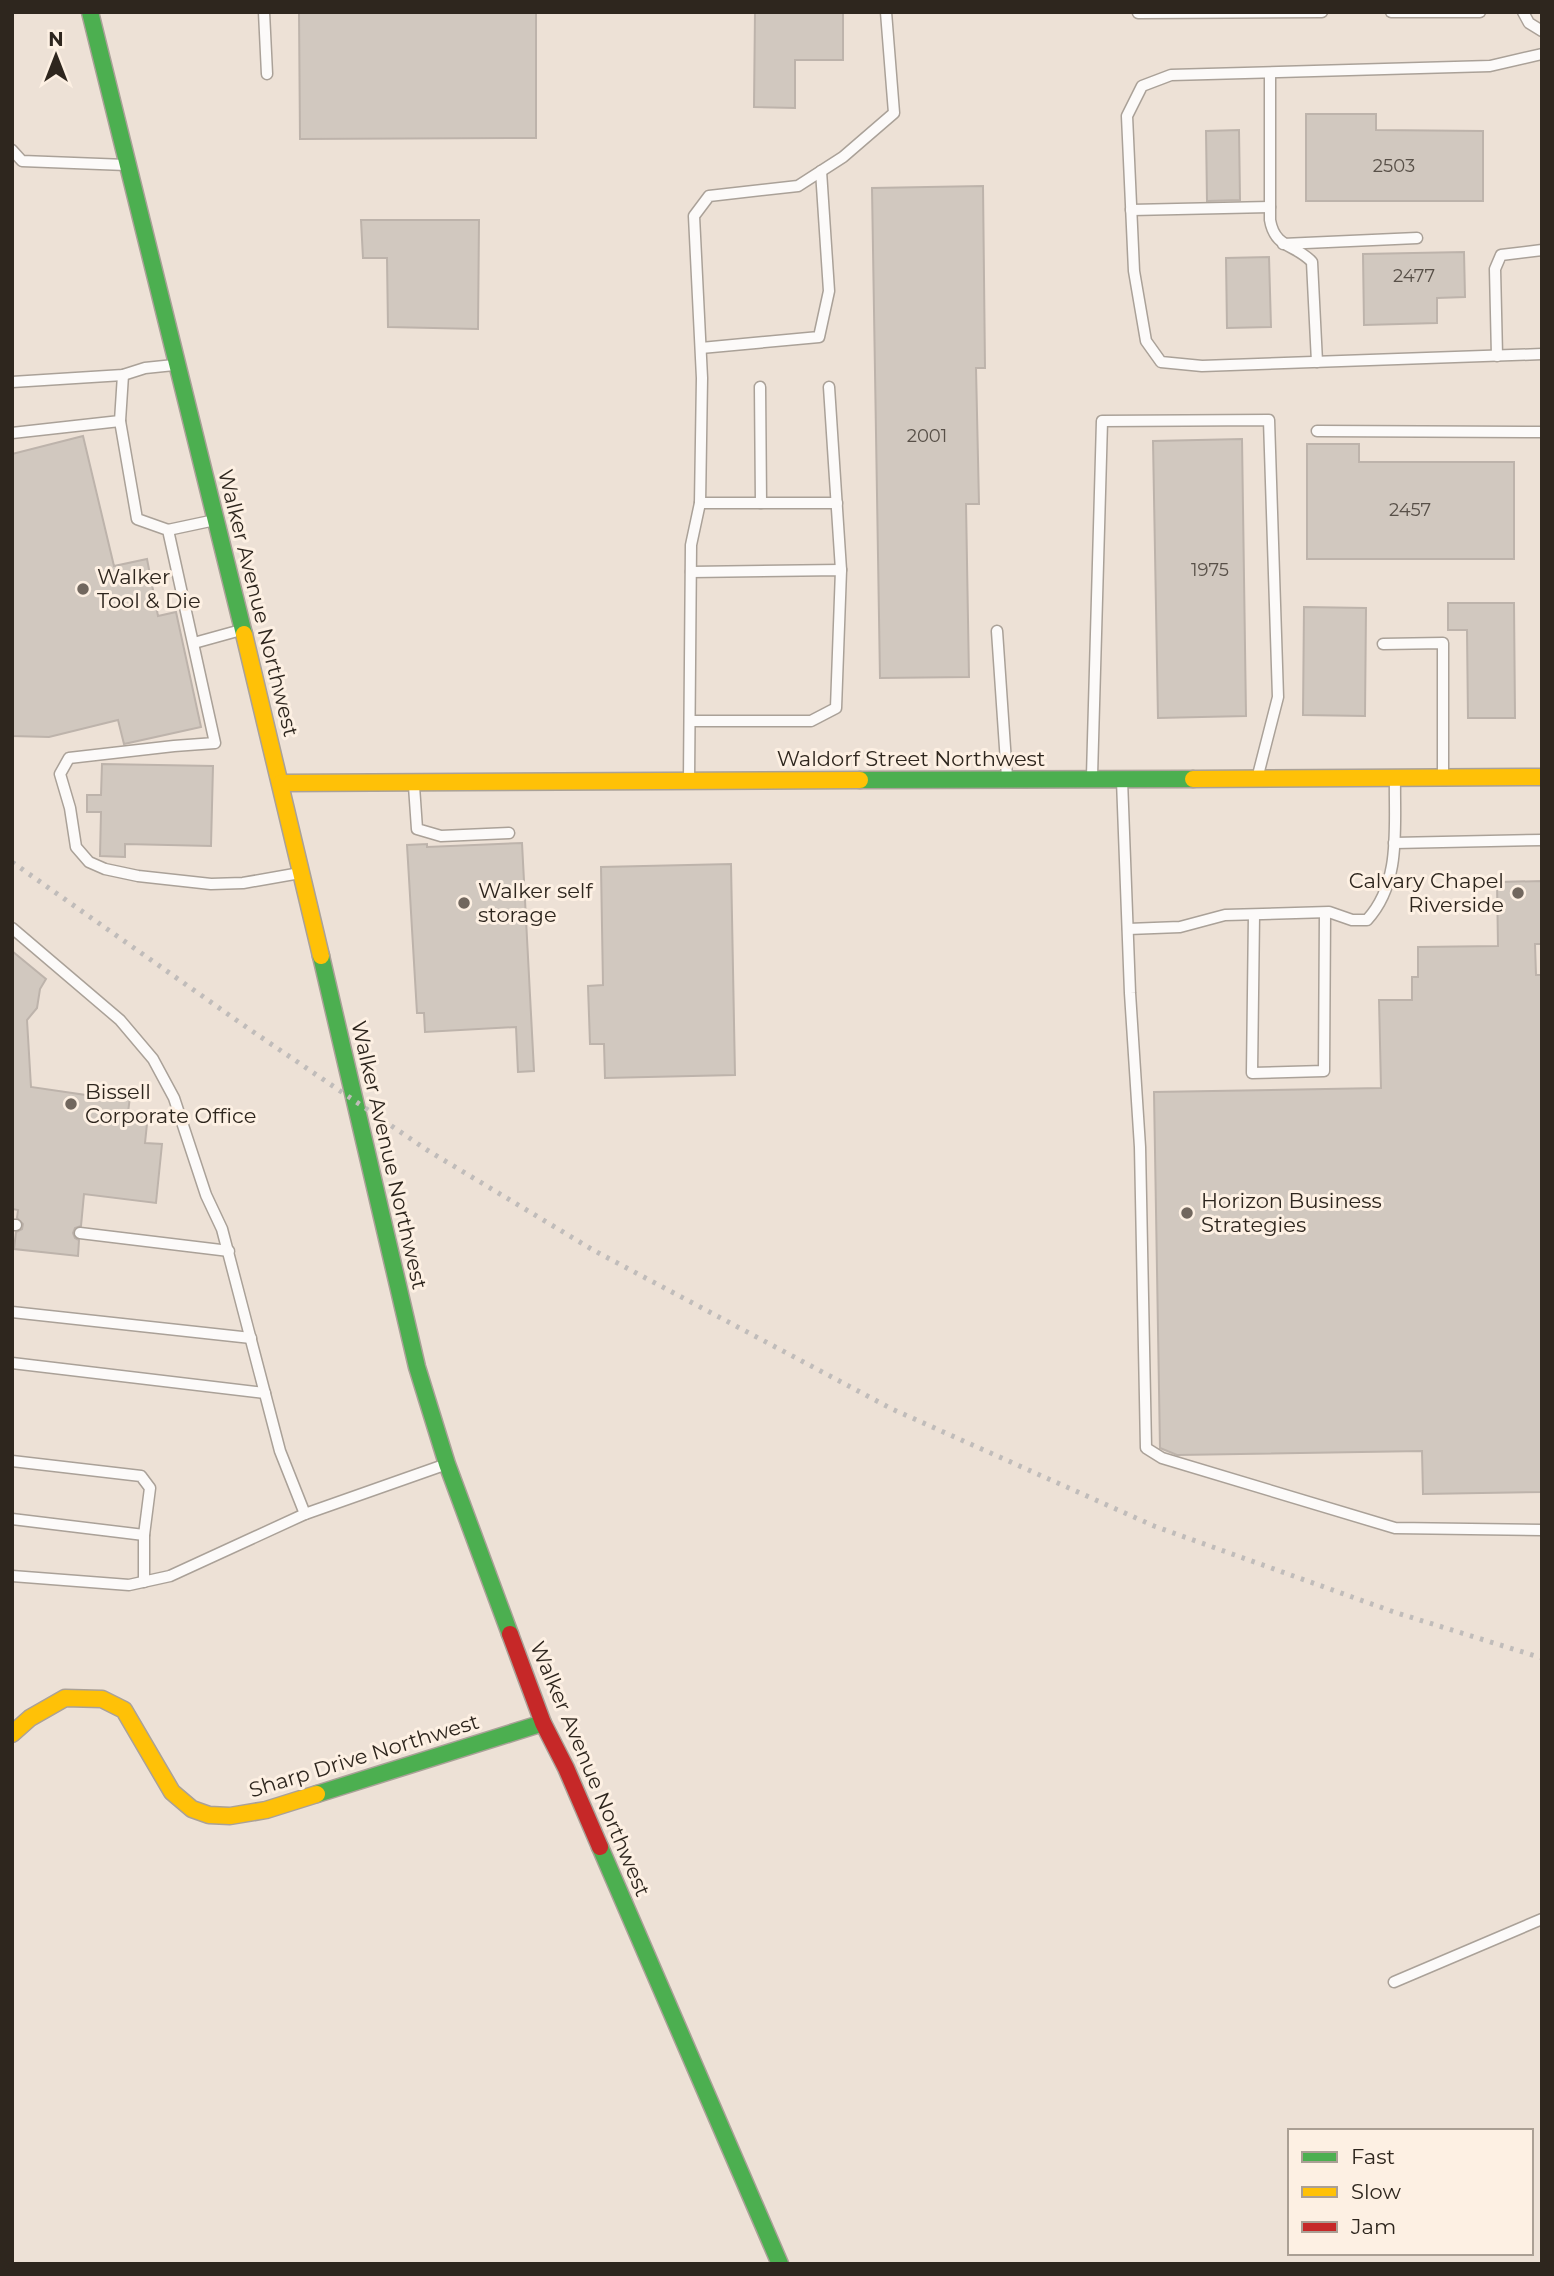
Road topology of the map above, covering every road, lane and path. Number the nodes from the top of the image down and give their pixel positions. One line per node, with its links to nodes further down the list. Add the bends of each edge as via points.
1 (90, 12): 14 (main road, Walker Avenue Northwest)
2 (264, 12): 12 (lane)
3 (886, 12): 15 (lane, via 894,113)
4 (1322, 12): 8 (lane)
5 (1391, 12): 6 (lane)
6 (1480, 12)
7 (1522, 12): 9 (lane)
8 (1138, 13)
9 (1542, 32)
10 (1542, 54): 11 (lane, via 1490,66)
11 (1270, 73): 16 (lane); 17 (lane, via 1171,75 1142,86 1127,116)
12 (267, 74)
13 (12, 150): 14 (lane, via 22,161)
14 (129, 165): 25 (main road, Walker Avenue Northwest)
15 (821, 171): 21 (lane, via 798,186 709,196 694,216); 21 (lane, via 829,290 819,337)
16 (1270, 206): 17 (lane); 19 (lane, via 1272,230)
17 (1131, 210): 24 (lane, via 1134,271 1146,341 1161,362 1202,366)
18 (1417, 238): 19 (lane)
19 (1283, 244): 24 (lane, via 1312,262)
20 (1542, 250): 23 (lane, via 1501,255 1496,269)
21 (701, 348): 34 (lane)
22 (1542, 354): 23 (lane)
23 (1497, 356): 24 (lane)
24 (1317, 362)
25 (178, 364): 26 (lane); 37 (main road, Walker Avenue Northwest)
26 (123, 375): 27 (lane); 30 (lane)
27 (12, 382)
28 (760, 387): 35 (lane)
29 (829, 387): 36 (lane)
30 (120, 421): 33 (lane); 38 (lane, via 137,519)
31 (1317, 431): 32 (lane)
32 (1542, 432)
33 (12, 433)
34 (700, 503): 35 (lane); 40 (lane)
35 (761, 503): 36 (lane)
36 (837, 503): 39 (lane)
37 (216, 519): 38 (lane); 41 (main road, Walker Avenue Northwest)
38 (168, 530): 43 (lane)
39 (841, 570): 40 (lane); 45 (lane, via 835,708 811,721)
40 (691, 572): 45 (lane)
41 (243, 629): 43 (lane); 55 (main road, Walker Avenue Northwest)
42 (997, 631): 50 (lane)
43 (194, 643): 59 (lane, via 215,743 69,758 60,774 76,847 89,862 105,869 177,882 243,883)
44 (1383, 644): 49 (lane, via 1443,643)
45 (691, 721): 53 (lane)
46 (1542, 777): 49 (main road, Waldorf Street Northwest)
47 (1257, 778): 48 (main road, Waldorf Street Northwest); 51 (lane, via 1278,697 1269,420 1102,421); 52 (main road, Waldorf Street Northwest)
48 (1395, 778): 49 (main road, Waldorf Street Northwest); 58 (lane)
49 (1443, 778)
50 (1007, 779): 51 (main road, Waldorf Street Northwest); 53 (main road, Waldorf Street Northwest)
51 (1092, 779): 52 (main road, Waldorf Street Northwest)
52 (1122, 779): 63 (lane)
53 (689, 781): 54 (main road, Waldorf Street Northwest)
54 (414, 782): 55 (main road, Waldorf Street Northwest); 56 (lane, via 417,829 441,836)
55 (281, 783): 59 (main road, Walker Avenue Northwest)
56 (509, 833)
57 (1542, 840): 58 (lane)
58 (1394, 843): 60 (lane, via 1390,879 1367,920)
59 (303, 872): 71 (main road, Walker Avenue Northwest, via 398,1293)
60 (1325, 913): 61 (lane); 61 (lane, via 1324,1071 1252,1073)
61 (1254, 915): 63 (lane, via 1225,915 1180,927)
62 (12, 928): 65 (lane, via 120,1020 153,1059 174,1098)
63 (1128, 929): 74 (lane, via 1140,1147 1146,1448 1162,1458 1395,1528)
64 (80, 1233): 65 (lane)
65 (229, 1251): 67 (lane)
66 (12, 1312): 67 (lane)
67 (251, 1338): 69 (lane)
68 (12, 1363): 69 (lane)
69 (265, 1392): 72 (lane, via 279,1451)
70 (12, 1461): 75 (lane, via 141,1476 150,1488)
71 (447, 1464): 72 (lane); 78 (main road, Walker Avenue Northwest)
72 (305, 1514): 77 (lane, via 170,1576)
73 (12, 1519): 75 (lane)
74 (1542, 1530)
75 (144, 1535): 77 (lane)
76 (12, 1576): 77 (lane, via 129,1585)
77 (144, 1582)
78 (543, 1723): 79 (main road, Sharp Drive Northwest, via 266,1810 230,1816 192,1810 172,1792 124,1710 102,1699 65,1698); 82 (main road, Walker Avenue Northwest)
79 (12, 1734)
80 (1542, 1919): 81 (lane)
81 (1394, 1982)
82 (780, 2264)

